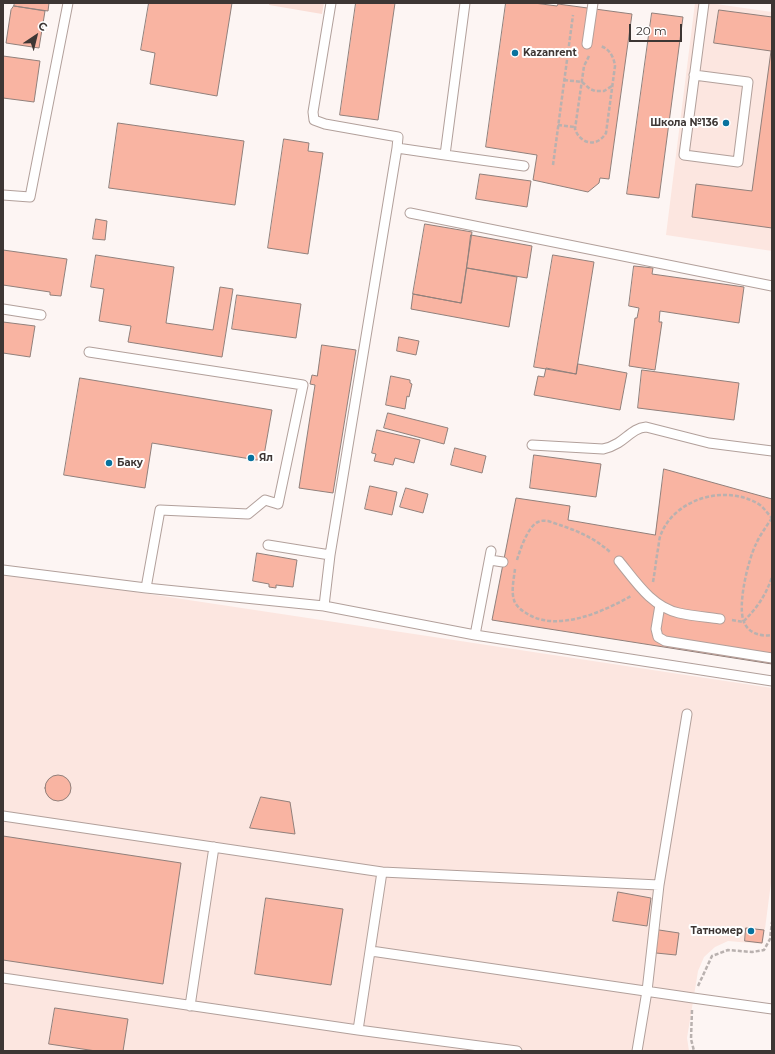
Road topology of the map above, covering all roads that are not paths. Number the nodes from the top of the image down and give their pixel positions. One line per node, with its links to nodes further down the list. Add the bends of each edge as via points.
1 (68, 3): 11 (lane, via 30,197)
2 (331, 3): 8 (lane, via 313,112 314,120 398,137)
3 (466, 3): 9 (lane)
4 (593, 3): 6 (lane)
5 (704, 3): 7 (lane)
6 (587, 44)
7 (694, 75): 7 (lane, via 684,155 738,162 748,82)
8 (397, 148): 9 (lane); 20 (lane)
9 (445, 155): 10 (lane)
10 (524, 166)
11 (3, 195)
12 (410, 213): 13 (lane)
13 (772, 286)
14 (3, 309): 15 (lane)
15 (41, 315)
16 (89, 352): 25 (lane, via 303,385 278,504 265,500 248,514 160,510)
17 (532, 445): 18 (lane, via 603,449 619,443 634,430 646,427 709,443)
18 (772, 451)
19 (268, 545): 20 (lane)
20 (330, 555): 27 (lane)
21 (620, 561): 26 (lane, via 642,590)
22 (3, 562): 24 (lane)
23 (503, 562): 29 (lane, via 491,555)
24 (8, 570): 25 (lane)
25 (146, 588): 27 (lane)
26 (660, 604): 28 (lane, via 680,614); 30 (lane, via 656,629 658,637 665,641)
27 (324, 606): 29 (lane)
28 (720, 619)
29 (475, 635): 31 (lane)
30 (772, 658)
31 (772, 681)
32 (687, 714): 36 (lane)
33 (3, 816): 34 (lane)
34 (214, 847): 35 (lane); 40 (lane)
35 (382, 872): 36 (lane); 37 (lane)
36 (659, 886): 39 (lane)
37 (371, 951): 39 (lane); 42 (lane)
38 (3, 978): 40 (lane)
39 (647, 991): 41 (lane); 44 (lane)
40 (190, 1006): 42 (lane)
41 (772, 1008)
42 (358, 1030): 43 (lane)
43 (517, 1051)
44 (637, 1051)

